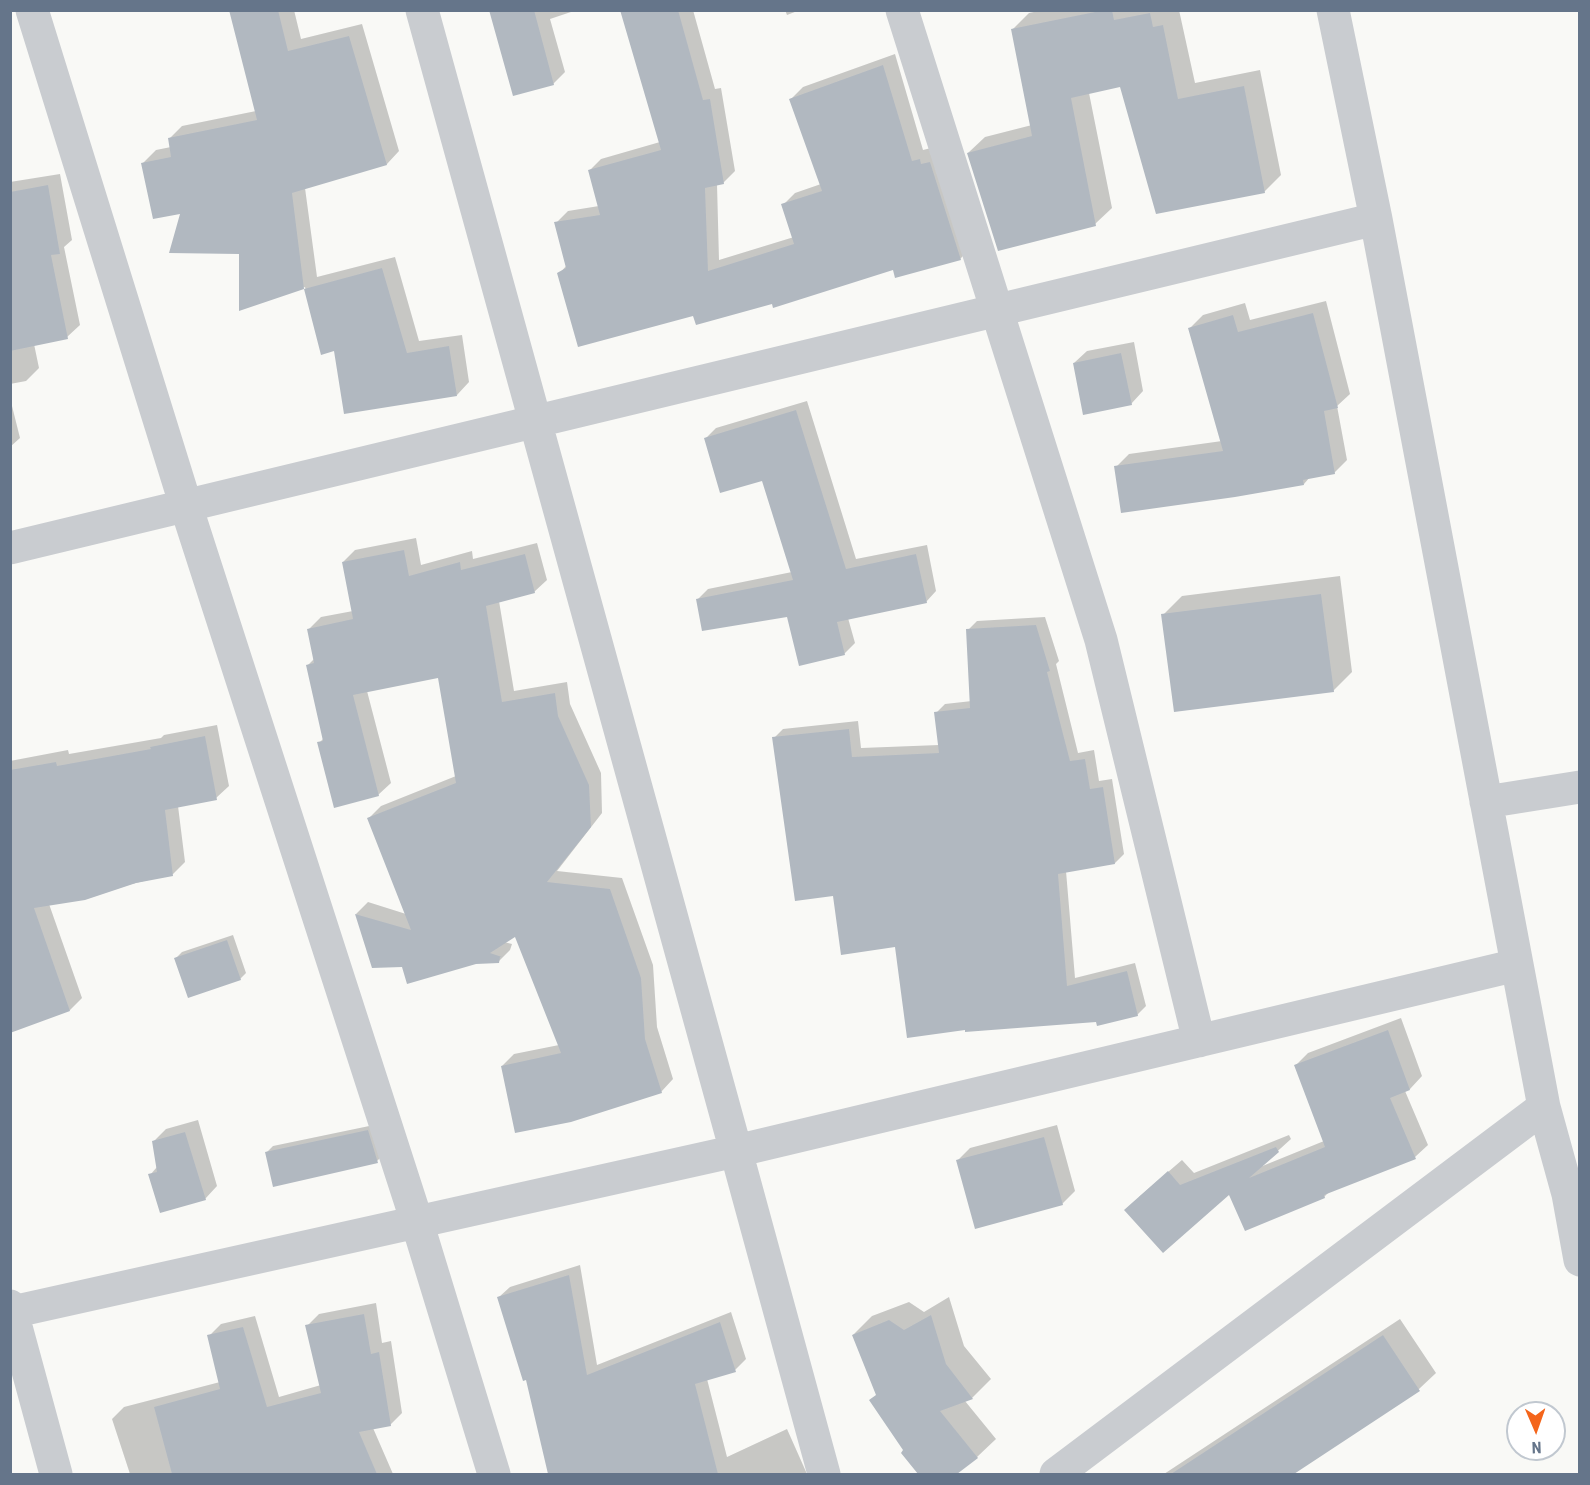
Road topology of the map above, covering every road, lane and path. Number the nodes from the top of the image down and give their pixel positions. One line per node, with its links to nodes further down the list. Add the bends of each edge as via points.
1 (32, 10): 8 (street)
2 (422, 10): 7 (street)
3 (902, 10): 6 (street)
4 (1333, 10): 5 (street)
5 (1376, 219): 6 (street); 11 (street)
6 (997, 311): 7 (street); 13 (street, via 1101,640)
7 (535, 422): 8 (street); 15 (street)
8 (186, 506): 9 (street); 17 (street)
9 (10, 548)
10 (1580, 787): 11 (street)
11 (1486, 802): 12 (street)
12 (1517, 964): 13 (street); 14 (street)
13 (1198, 1041): 15 (street)
14 (1544, 1107): 16 (street); 23 (street)
15 (736, 1151): 17 (street); 22 (street)
16 (1574, 1194): 18 (street)
17 (417, 1222): 19 (street); 21 (street)
18 (1580, 1260)
19 (11, 1310): 20 (street)
20 (56, 1474)
21 (494, 1474)
22 (824, 1474)
23 (1056, 1474)

